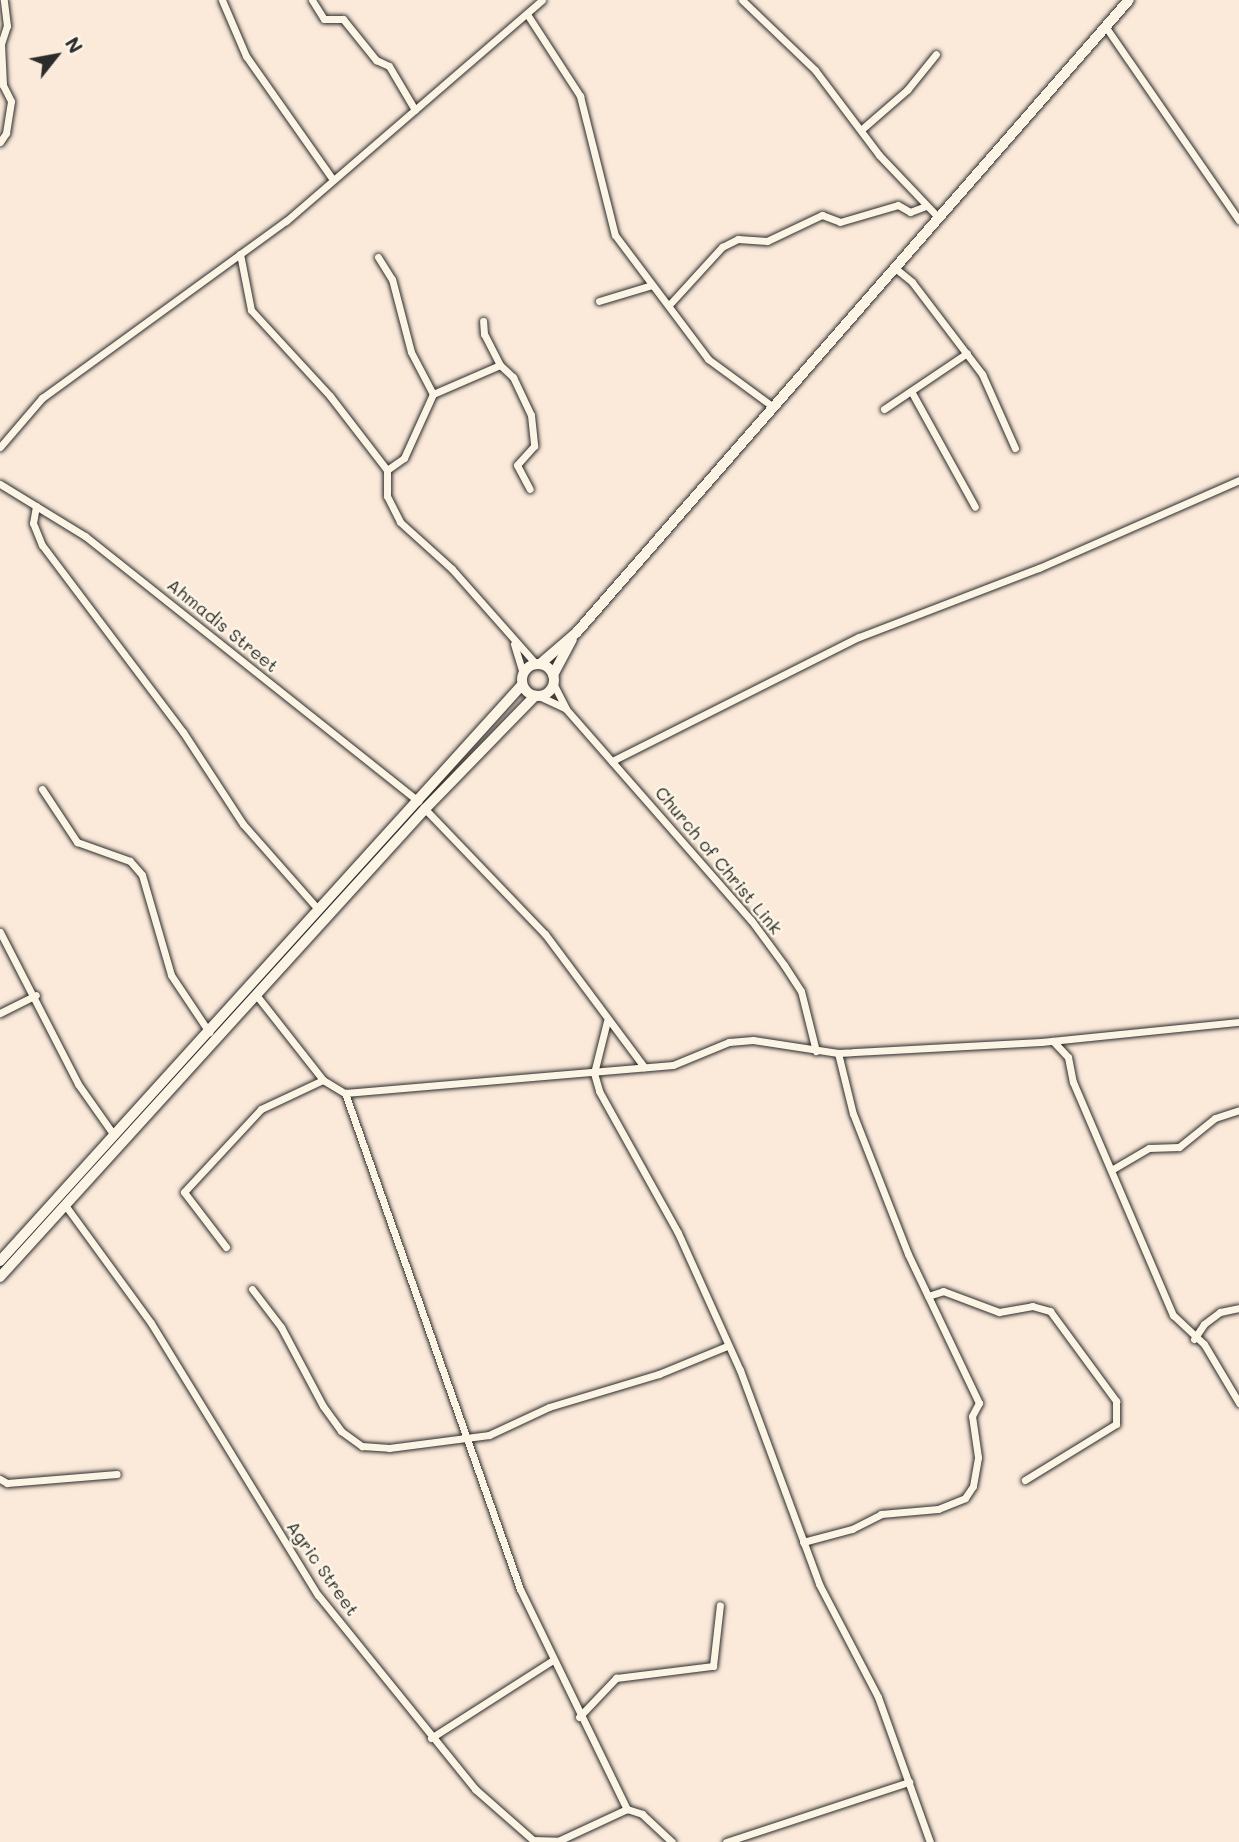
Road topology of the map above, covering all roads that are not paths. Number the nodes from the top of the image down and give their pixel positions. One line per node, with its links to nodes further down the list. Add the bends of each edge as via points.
1 (4, 0): 12 (street, via 3,85 11,101)
2 (222, 0): 13 (street, via 246,56)
3 (312, 0): 10 (street, via 324,19 343,19 376,60 389,66)
4 (542, 0): 7 (street)
5 (742, 0): 11 (street, via 815,70)
6 (1129, 0): 8 (highway)
7 (527, 14): 10 (street); 20 (street, via 580,96 607,220)
8 (1105, 26): 15 (highway); 16 (street)
9 (936, 54): 11 (street, via 907,90)
10 (415, 110): 13 (street)
11 (862, 129): 14 (street, via 879,155)
12 (0, 142)
13 (333, 180): 17 (street)
14 (926, 206): 15 (street); 22 (street, via 910,212 898,205 841,222 822,215 767,241 737,239 722,247)
15 (937, 216): 19 (highway)
16 (1239, 219)
17 (240, 254): 30 (street, via 42,398); 32 (street, via 251,310 330,396)
18 (378, 257): 27 (street, via 392,279 411,352)
19 (895, 268): 24 (street, via 912,282); 28 (highway)
20 (652, 285): 21 (street); 22 (street)
21 (599, 301)
22 (669, 305): 28 (street, via 708,359)
23 (482, 321): 25 (street)
24 (967, 353): 26 (street); 31 (street, via 982,374)
25 (500, 365): 27 (street); 35 (street, via 513,377 531,415 534,446 517,466)
26 (911, 391): 29 (street); 37 (street)
27 (433, 394): 32 (street, via 404,458)
28 (772, 406): 38 (highway)
29 (884, 409)
30 (0, 447)
31 (1015, 448)
32 (387, 470): 39 (street, via 387,496 400,522 452,569)
33 (1239, 480): 46 (street, via 1039,568 859,637)
34 (0, 484): 36 (street, Ahmadis Street)
35 (530, 489)
36 (36, 506): 48 (street, Ahmadis Street, via 95,544); 49 (street, via 33,523 42,545 183,732 243,824)
37 (975, 507)
38 (577, 632): 40 (highway); 42 (highway)
39 (512, 640): 40 (street); 41 (street)
40 (538, 664): 41 (highway); 42 (highway)
41 (523, 673): 43 (highway)
42 (553, 679): 44 (highway); 45 (street, Church of Christ Link)
43 (522, 685): 44 (highway); 48 (highway)
44 (537, 696): 45 (street, Church of Christ Link); 48 (highway)
45 (566, 709): 46 (street, Church of Christ Link)
46 (612, 761): 58 (street, Church of Christ Link, via 743,910 784,965 801,991)
47 (42, 789): 56 (street, via 77,842 130,861 142,875 171,975)
48 (422, 805): 49 (highway); 52 (highway); 54 (street, Ahmadis Street, via 544,934 603,1008)
49 (318, 909): 56 (highway)
50 (0, 932): 51 (street)
51 (36, 995): 53 (street); 65 (street, via 79,1084)
52 (257, 996): 62 (street); 67 (highway)
53 (0, 1013)
54 (607, 1021): 60 (street, Ahmadis Street); 61 (street)
55 (1239, 1022): 57 (street)
56 (209, 1032): 65 (highway)
57 (1053, 1040): 59 (street); 66 (street, via 1068,1057 1073,1082)
58 (816, 1051): 59 (street); 60 (street, via 753,1040 729,1042 673,1065)
59 (838, 1053): 72 (street, via 853,1114)
60 (645, 1067): 61 (street)
61 (594, 1073): 63 (street, via 535,1074 456,1086); 75 (street, via 598,1091 678,1233)
62 (323, 1080): 63 (street); 68 (street, via 261,1108 184,1192)
63 (345, 1093): 77 (street)
64 (1239, 1110): 66 (street, via 1215,1118 1179,1147 1149,1148)
65 (114, 1135): 67 (highway)
66 (1113, 1169): 74 (street, via 1161,1292 1172,1315)
67 (62, 1201): 69 (highway); 70 (highway); 85 (street, Agric Street, via 151,1323 318,1595)
68 (226, 1247)
69 (0, 1261)
70 (0, 1277)
71 (252, 1289): 77 (street, via 281,1327 323,1406 341,1431 362,1446 389,1448)
72 (928, 1296): 80 (street, via 943,1291 999,1312 1032,1306 1050,1311 1116,1401 1116,1424); 81 (street, via 979,1403 972,1416 978,1457 973,1486 965,1498 938,1509 881,1514 852,1529)
73 (1239, 1308): 74 (street, via 1220,1312)
74 (1194, 1339): 76 (street, via 1214,1359)
75 (727, 1346): 77 (street, via 659,1374 572,1399); 81 (street)
76 (1239, 1403)
77 (466, 1439): 83 (street, via 520,1589)
78 (117, 1474): 79 (street, via 6,1483)
79 (0, 1479)
80 (1025, 1480)
81 (803, 1542): 86 (street, via 819,1584 878,1697)
82 (720, 1605): 84 (street, via 713,1666 616,1678)
83 (553, 1660): 84 (street); 85 (street)
84 (579, 1717): 87 (street)
85 (431, 1738): 87 (street, Agric Street, via 475,1789 533,1840 558,1841)
86 (909, 1782): 89 (street); 90 (street)
87 (627, 1809): 88 (street, via 642,1814)
88 (673, 1842)
89 (726, 1842)
90 (930, 1842)

